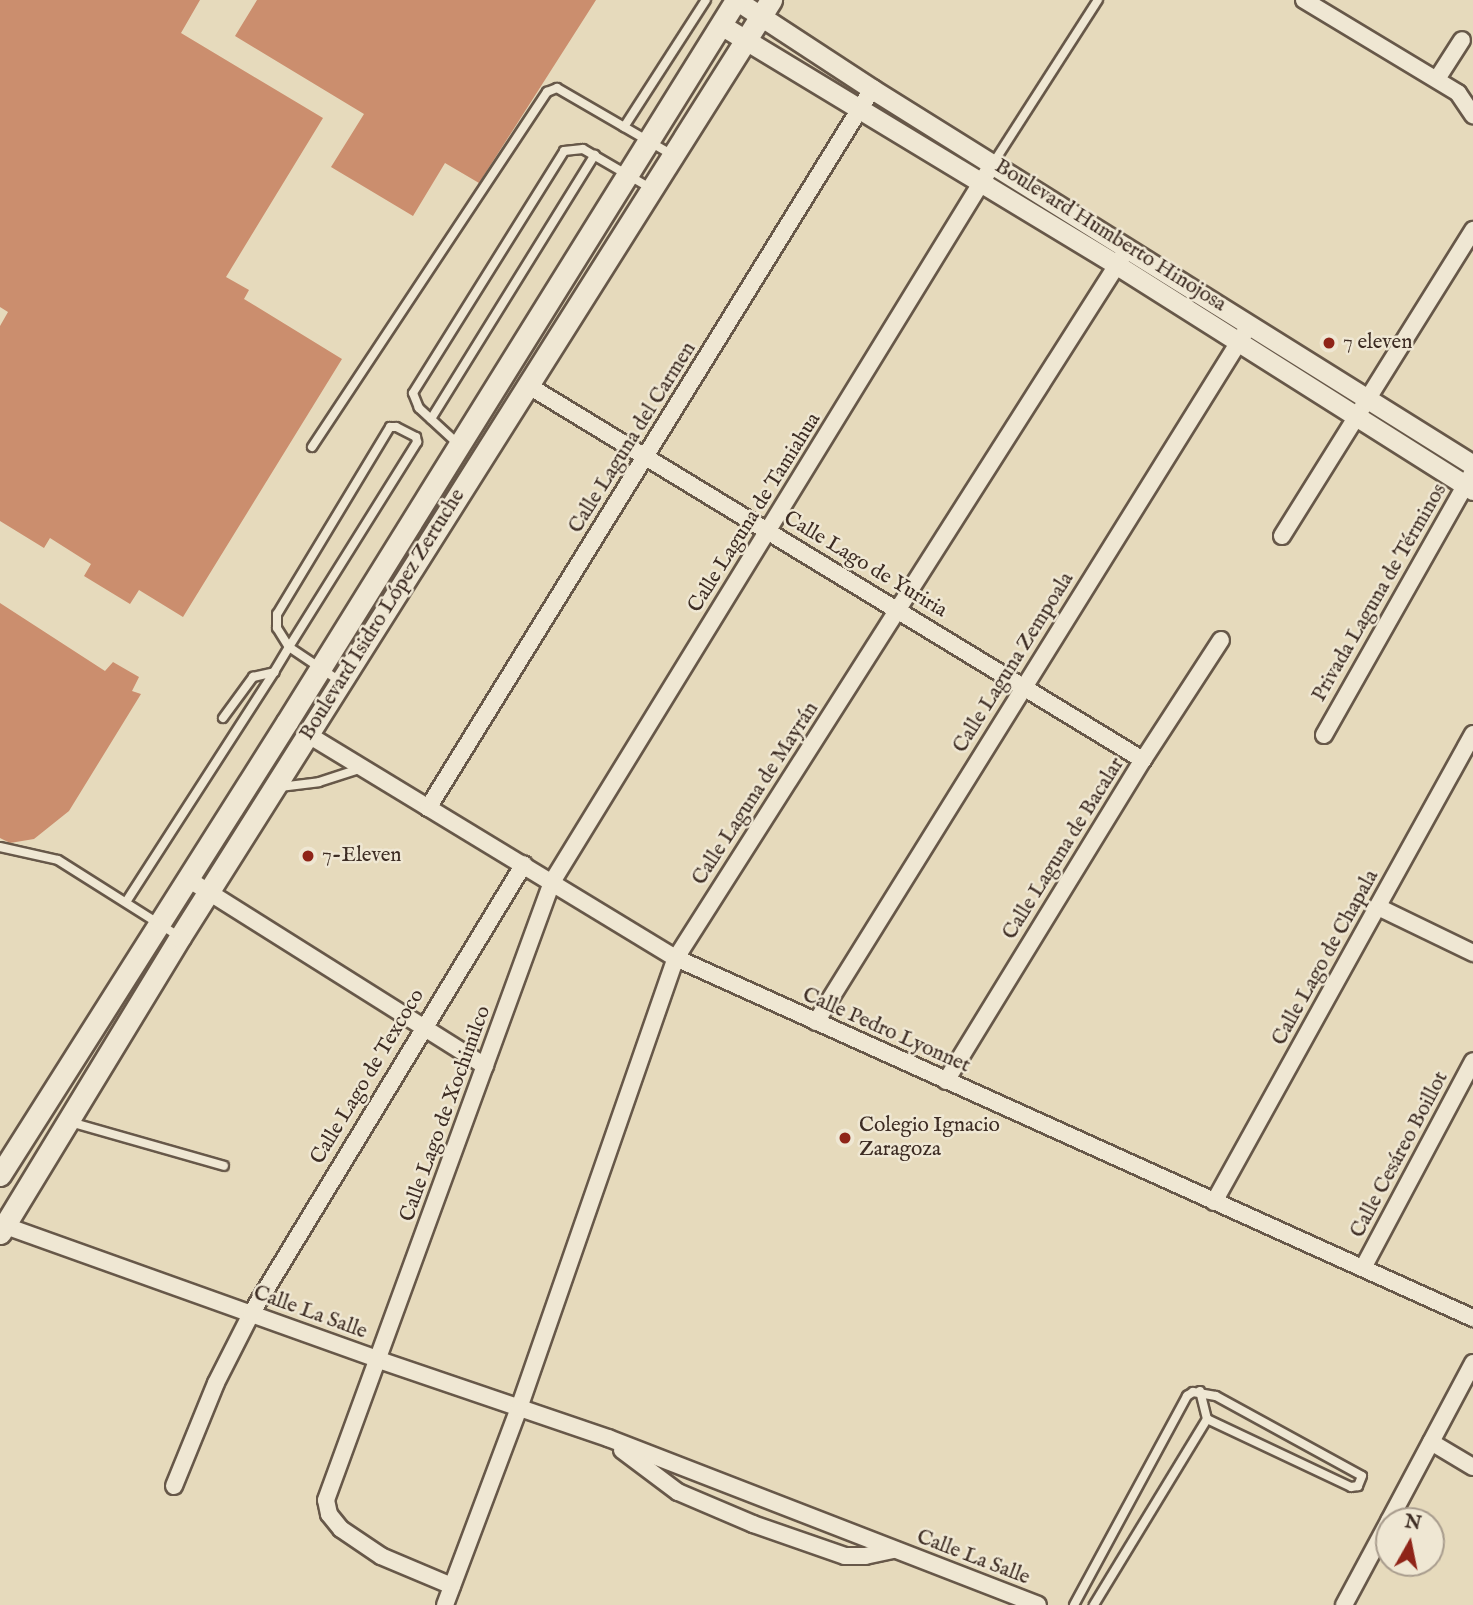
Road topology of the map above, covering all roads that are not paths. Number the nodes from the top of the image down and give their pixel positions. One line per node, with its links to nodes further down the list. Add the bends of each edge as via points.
1 (706, 0): 14 (lane)
2 (736, 0): 5 (street, Boulevard Humberto Hinojosa); 6 (main road, Boulevard Isidro López Zertuche)
3 (1098, 0): 18 (lane)
4 (1304, 0): 9 (street)
5 (766, 8): 7 (main road, Boulevard Isidro López Zertuche); 10 (street, Boulevard Humberto Hinojosa)
6 (721, 24): 7 (street, Boulevard Humberto Hinojosa); 15 (main road, Boulevard Isidro López Zertuche)
7 (747, 40): 12 (street, Boulevard Humberto Hinojosa); 17 (main road, Boulevard Isidro López Zertuche)
8 (1462, 40): 9 (street)
9 (1437, 79): 11 (street)
10 (872, 89): 12 (street, Calle Laguna del Carmen); 18 (street, Boulevard Humberto Hinojosa)
11 (1466, 94): 13 (street)
12 (860, 110): 20 (street, Boulevard Humberto Hinojosa); 32 (street, Calle Laguna del Carmen)
13 (1473, 116)
14 (624, 127): 15 (lane); 31 (lane, via 557,88 547,92)
15 (649, 141): 17 (lane); 19 (main road, Boulevard Isidro López Zertuche)
16 (595, 155): 19 (lane); 29 (lane); 29 (lane, via 577,148 564,152 414,393 415,403)
17 (674, 156): 21 (main road, Boulevard Isidro López Zertuche)
18 (992, 165): 20 (street, Calle Laguna de Tamiahua); 23 (street, Boulevard Humberto Hinojosa)
19 (629, 174): 21 (lane); 30 (main road, Boulevard Isidro López Zertuche)
20 (982, 183): 23 (street, Boulevard Humberto Hinojosa); 35 (street, Calle Laguna de Tamiahua)
21 (652, 190): 26 (main road, Boulevard Isidro López Zertuche)
22 (1473, 230): 27 (street)
23 (1122, 257): 24 (street, Boulevard Humberto Hinojosa); 25 (street, Boulevard Humberto Hinojosa); 37 (street, Calle Laguna de Mayrán)
24 (1249, 326): 25 (street, Calle Laguna Zempoala); 27 (street, Boulevard Humberto Hinojosa)
25 (1237, 343): 28 (street, Boulevard Humberto Hinojosa); 45 (street, Calle Laguna Zempoala)
26 (529, 386): 32 (street, Calle Lago de Yuriria); 39 (main road, Boulevard Isidro López Zertuche)
27 (1369, 399): 28 (street); 33 (street, Boulevard Humberto Hinojosa)
28 (1357, 418): 34 (street, Boulevard Humberto Hinojosa); 36 (street)
29 (431, 419): 30 (lane)
30 (459, 445): 38 (main road, Boulevard Isidro López Zertuche)
31 (312, 447)
32 (647, 457): 35 (street, Calle Lago de Yuriria); 53 (street, Calle Laguna del Carmen)
33 (1473, 464)
34 (1471, 482): 49 (street, Privada Laguna de Términos)
35 (769, 532): 37 (street, Calle Lago de Yuriria); 57 (street, Calle Laguna de Tamiahua)
36 (1282, 537)
37 (899, 610): 45 (street, Calle Lago de Yuriria); 64 (street, Calle Laguna de Mayrán)
38 (349, 622): 39 (main road); 42 (main road, Boulevard Isidro López Zertuche)
39 (370, 634): 44 (main road, Boulevard Isidro López Zertuche)
40 (1221, 640): 50 (street, Calle Laguna de Bacalar)
41 (289, 647): 41 (lane, via 277,628 277,614 390,427 416,437); 42 (lane); 43 (lane)
42 (320, 669): 44 (lane); 56 (main road, Boulevard Isidro López Zertuche)
43 (274, 672): 46 (lane, via 253,677); 59 (lane)
44 (341, 682): 47 (main road, Boulevard Isidro López Zertuche)
45 (1023, 688): 50 (street, Calle Lago de Yuriria); 65 (street, Calle Laguna Zempoala)
46 (223, 718)
47 (307, 734): 51 (street, Calle Pedro Lyonnet); 52 (main road, Boulevard Isidro López Zertuche)
48 (1473, 734): 60 (street, Calle Lago de Chapala)
49 (1324, 735)
50 (1143, 760): 69 (street, Calle Laguna de Bacalar)
51 (362, 768): 52 (lane, via 319,782); 53 (street, Calle Pedro Lyonnet)
52 (273, 788): 58 (main road, Boulevard Isidro López Zertuche)
53 (428, 808): 55 (street, Calle Pedro Lyonnet)
54 (0, 847): 59 (lane, via 58,860)
55 (524, 864): 57 (street, Calle Pedro Lyonnet); 66 (street, Calle Lago de Texcoco)
56 (188, 878): 58 (street); 61 (main road, Boulevard Isidro López Zertuche)
57 (552, 882): 64 (street, Calle Pedro Lyonnet); 68 (street, Calle Lago de Xochimilco)
58 (209, 892): 62 (main road, Boulevard Isidro López Zertuche); 66 (street)
59 (126, 902): 61 (lane)
60 (1378, 907): 63 (street); 73 (street, Calle Lago de Chapala)
61 (160, 925): 62 (lane); 72 (main road, Boulevard Isidro López Zertuche)
62 (180, 937): 70 (main road, Boulevard Isidro López Zertuche)
63 (1473, 953)
64 (676, 958): 65 (street, Calle Pedro Lyonnet); 82 (street, Calle Laguna de Mayrán)
65 (816, 1022): 69 (street, Calle Pedro Lyonnet)
66 (422, 1027): 68 (street); 76 (street, Calle Lago de Texcoco)
67 (1473, 1061): 75 (street, Calle Cesáreo Boillot)
68 (485, 1066): 78 (street, Calle Lago de Xochimilco)
69 (946, 1081): 73 (street, Calle Pedro Lyonnet)
70 (67, 1121): 71 (lane); 74 (main road, Boulevard Isidro López Zertuche)
71 (224, 1167)
72 (0, 1175)
73 (1214, 1202): 75 (street, Calle Pedro Lyonnet)
74 (1, 1228): 76 (street, Calle La Salle)
75 (1363, 1268): 77 (street, Calle Pedro Lyonnet)
76 (251, 1314): 78 (street, Calle La Salle); 87 (street, Calle Lago de Texcoco, via 216,1383)
77 (1473, 1318)
78 (379, 1360): 82 (street, Calle La Salle); 91 (street, Calle Lago de Xochimilco, via 326,1500 329,1514 341,1529 381,1556)
79 (1473, 1363): 80 (street)
80 (1468, 1387): 85 (street)
81 (1200, 1391): 83 (lane); 83 (lane, via 1216,1395 1361,1473 1362,1478 1357,1487 1351,1487); 95 (lane, via 1187,1396)
82 (519, 1408): 84 (street, Calle La Salle); 91 (street, Calle Laguna de Mayrán)
83 (1208, 1419): 96 (lane)
84 (608, 1438): 90 (street, Calle La Salle); 90 (street, Calle La Salle, via 678,1492 753,1524 845,1556)
85 (1431, 1442): 86 (street); 88 (street)
86 (1473, 1467)
87 (174, 1486)
88 (1396, 1507)
89 (1375, 1547): 97 (street)
90 (894, 1550): 92 (street, Calle La Salle)
91 (452, 1586): 93 (street, Calle Laguna de Mayrán)
92 (1007, 1600): 94 (street, Calle La Salle)
93 (445, 1605)
94 (1038, 1605)
95 (1073, 1605)
96 (1094, 1605)
97 (1344, 1605)

